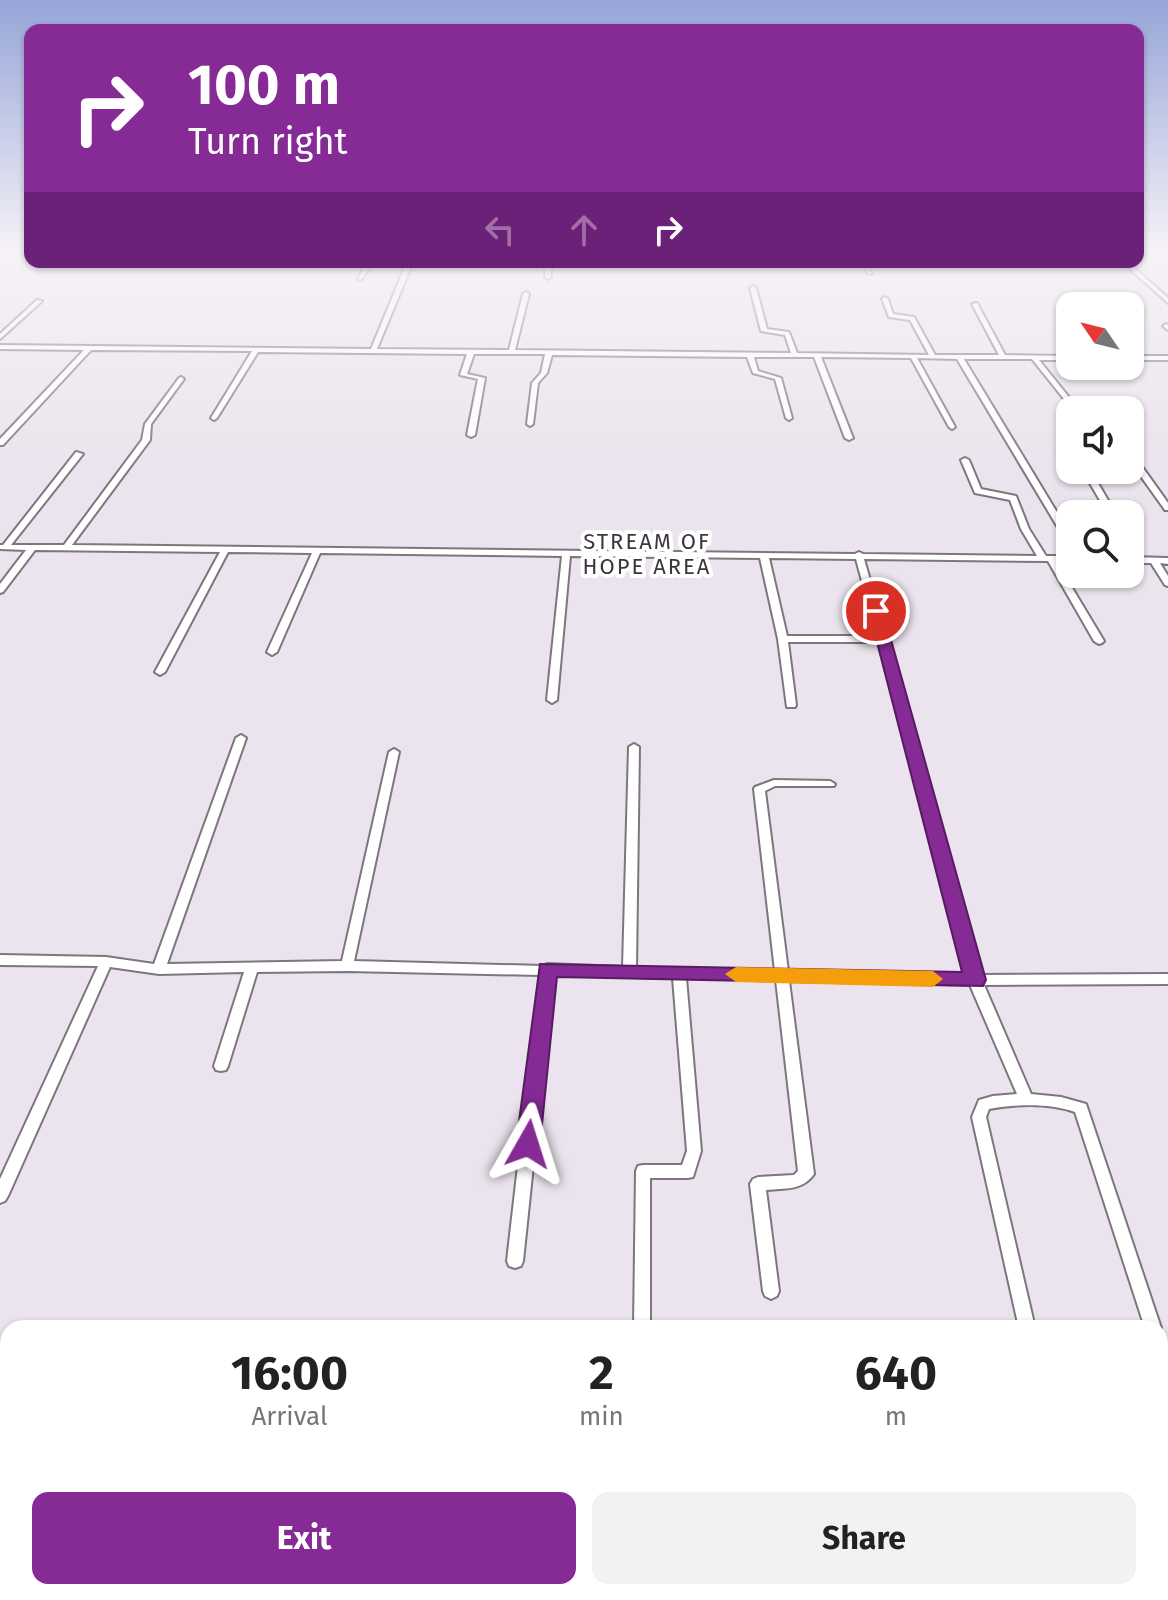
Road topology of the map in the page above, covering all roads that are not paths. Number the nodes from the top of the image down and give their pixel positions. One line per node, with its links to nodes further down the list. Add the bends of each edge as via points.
1 (384, 325): 9 (street)
2 (519, 325): 11 (street)
3 (762, 325): 14 (street, via 764,331 787,333)
4 (916, 325): 17 (street)
5 (986, 325): 18 (street)
6 (0, 347): 7 (street)
7 (89, 348): 8 (street); 32 (street)
8 (256, 350): 9 (street); 26 (street)
9 (373, 351): 10 (street)
10 (471, 352): 11 (street); 30 (street, via 463,375 482,378)
11 (512, 352): 12 (street)
12 (549, 352): 13 (street, via 603,358); 28 (street, via 544,373 535,383)
13 (750, 355): 14 (street); 27 (street, via 755,372 778,378)
14 (795, 355): 15 (street)
15 (817, 356): 16 (street); 31 (street)
16 (913, 356): 17 (street); 29 (street)
17 (933, 357): 19 (street)
18 (1003, 357): 19 (street); 20 (street)
19 (960, 358): 37 (street)
20 (1034, 358): 21 (street); 25 (street)
21 (1056, 358)
22 (1144, 358): 23 (street)
23 (1168, 358)
24 (181, 379): 40 (street, via 148,424 146,440)
25 (1064, 396)
26 (214, 418)
27 (789, 418)
28 (530, 424)
29 (952, 427)
30 (471, 435)
31 (849, 438)
32 (0, 443)
33 (79, 454): 38 (street)
34 (965, 460): 46 (street, via 978,491 1015,501 1025,529)
35 (1144, 475): 36 (street)
36 (1168, 508)
37 (1056, 518)
38 (2, 547): 39 (street)
39 (32, 548): 40 (street); 52 (street)
40 (66, 548): 41 (street)
41 (225, 550): 42 (street); 57 (street)
42 (317, 551): 43 (street); 56 (street)
43 (566, 555): 45 (street); 58 (street)
44 (859, 555): 45 (street); 46 (street); 54 (street)
45 (764, 556): 53 (street)
46 (1047, 559): 47 (street); 55 (street)
47 (1056, 559)
48 (1144, 561): 49 (street)
49 (1154, 561): 50 (street); 51 (street)
50 (1168, 561)
51 (1168, 583)
52 (0, 590)
53 (783, 639): 54 (street); 59 (street)
54 (885, 639): 74 (street)
55 (1099, 641)
56 (272, 652)
57 (160, 672)
58 (552, 700)
59 (791, 705)
60 (241, 738): 68 (street)
61 (634, 747): 70 (street)
62 (394, 752): 66 (street)
63 (830, 784): 72 (street, via 774,783 759,789)
64 (0, 960): 65 (street)
65 (106, 962): 68 (street); 77 (street)
66 (347, 966): 67 (street); 69 (street)
67 (252, 968): 68 (street); 75 (street)
68 (159, 969)
69 (547, 969): 70 (street); 78 (street)
70 (629, 973): 71 (street)
71 (679, 973): 72 (street); 80 (street, via 694,1151 688,1172 643,1171)
72 (784, 975): 74 (street); 79 (street, via 806,1174 797,1181 758,1184)
73 (1168, 979): 74 (street)
74 (975, 980): 76 (street)
75 (221, 1066)
76 (1026, 1100): 81 (street, via 984,1104 979,1117); 82 (street, via 1081,1108)
77 (0, 1196)
78 (515, 1261)
79 (771, 1291)
80 (642, 1320)
81 (1025, 1320)
82 (1150, 1320)

